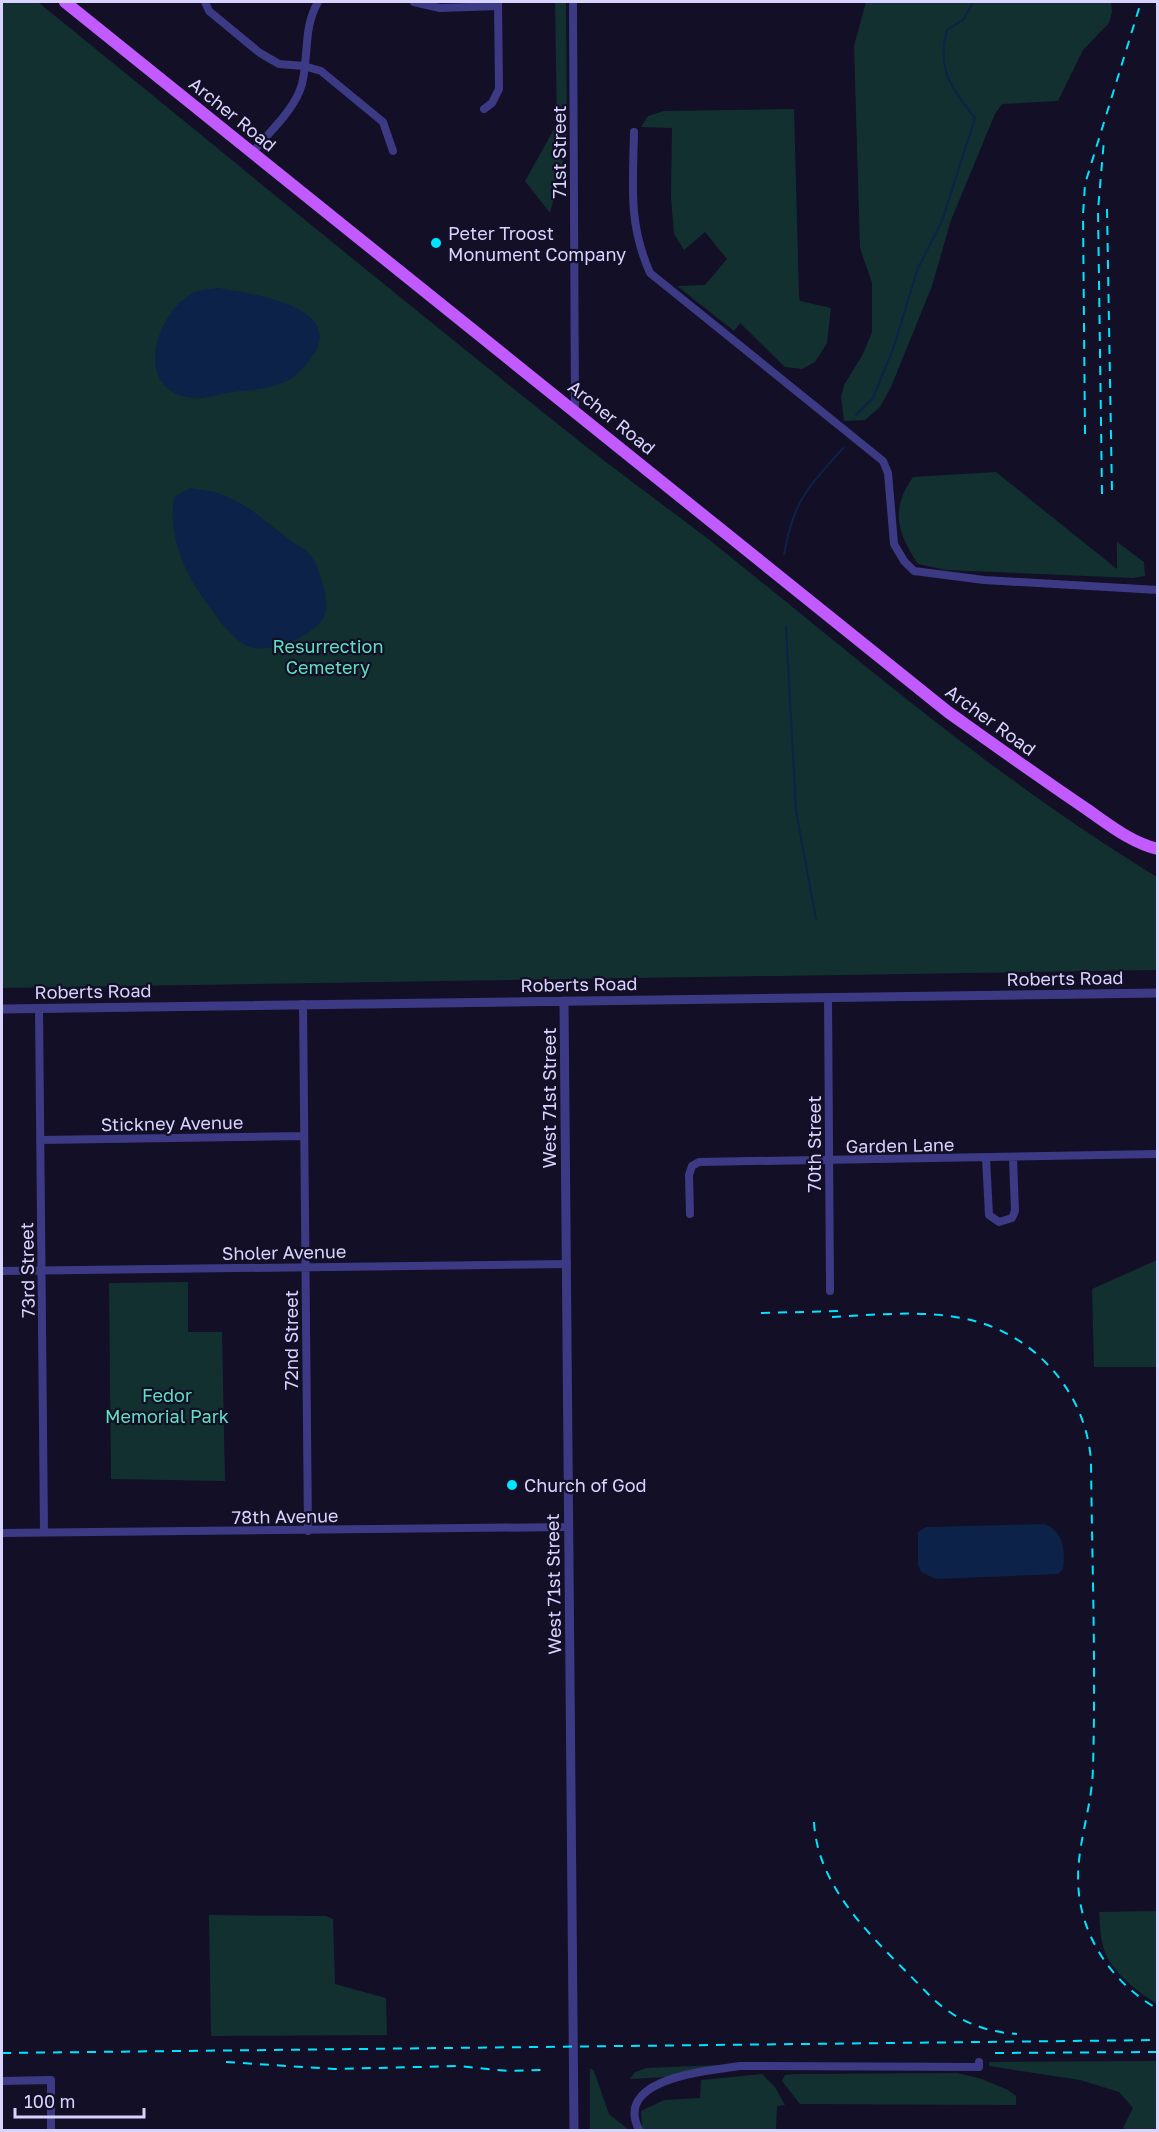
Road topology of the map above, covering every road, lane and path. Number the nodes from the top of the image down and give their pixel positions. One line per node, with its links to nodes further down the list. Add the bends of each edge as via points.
1 (65, 2): 11 (main road, Archer Road)
2 (205, 2): 7 (street, via 210,11 260,53 279,64)
3 (318, 2): 7 (street, via 307,28)
4 (414, 2): 6 (street, via 440,8)
5 (573, 2): 12 (street, 71st Street)
6 (498, 4): 8 (street, via 499,89)
7 (304, 66): 10 (street, via 321,71 383,122); 11 (street, via 296,100)
8 (484, 109)
9 (634, 132): 13 (street, via 633,220 650,273 883,461 888,473 894,544 914,571 984,580)
10 (393, 151)
11 (252, 153): 12 (main road, Archer Road)
12 (575, 410): 14 (main road, Archer Road, via 948,712 1021,765)
13 (1158, 590)
14 (1152, 848): 15 (main road, Archer Road)
15 (1158, 861)
16 (1158, 993): 17 (street, Roberts Road)
17 (828, 997): 18 (street, Roberts Road); 27 (street, 70th Street)
18 (564, 1001): 19 (street, Roberts Road); 29 (street, West 71st Street)
19 (303, 1004): 21 (street, Roberts Road); 22 (street, 72nd Street)
20 (2, 1009): 21 (street, Roberts Road)
21 (39, 1009): 23 (street, 73rd Street)
22 (304, 1136): 23 (street, Stickney Avenue); 30 (street, 72nd Street)
23 (41, 1140): 31 (street, 73rd Street)
24 (1158, 1154): 26 (street, Garden Lane)
25 (986, 1158): 26 (street, Garden Lane); 26 (street, via 989,1215 999,1222 1012,1218 1015,1211); 27 (street, Garden Lane)
26 (1013, 1158)
27 (829, 1161): 28 (street, Garden Lane, via 699,1162 689,1174); 33 (street, 70th Street)
28 (690, 1214)
29 (567, 1264): 30 (street, Sholer Avenue); 34 (street, West 71st Street)
30 (305, 1267): 31 (street, Sholer Avenue); 35 (street, 72nd Street)
31 (42, 1271): 32 (street, Sholer Avenue); 36 (street, 73rd Street)
32 (2, 1272)
33 (830, 1292)
34 (569, 1527): 35 (street, 78th Avenue); 41 (street, West 71st Street)
35 (308, 1531): 36 (street, 78th Avenue)
36 (44, 1532): 37 (street, 78th Avenue)
37 (2, 1533)
38 (979, 2062): 42 (street, via 979,2067 740,2066 708,2070 640,2093 633,2106)
39 (2, 2081): 40 (street, via 51,2080)
40 (51, 2130)
41 (574, 2130)
42 (639, 2130)

